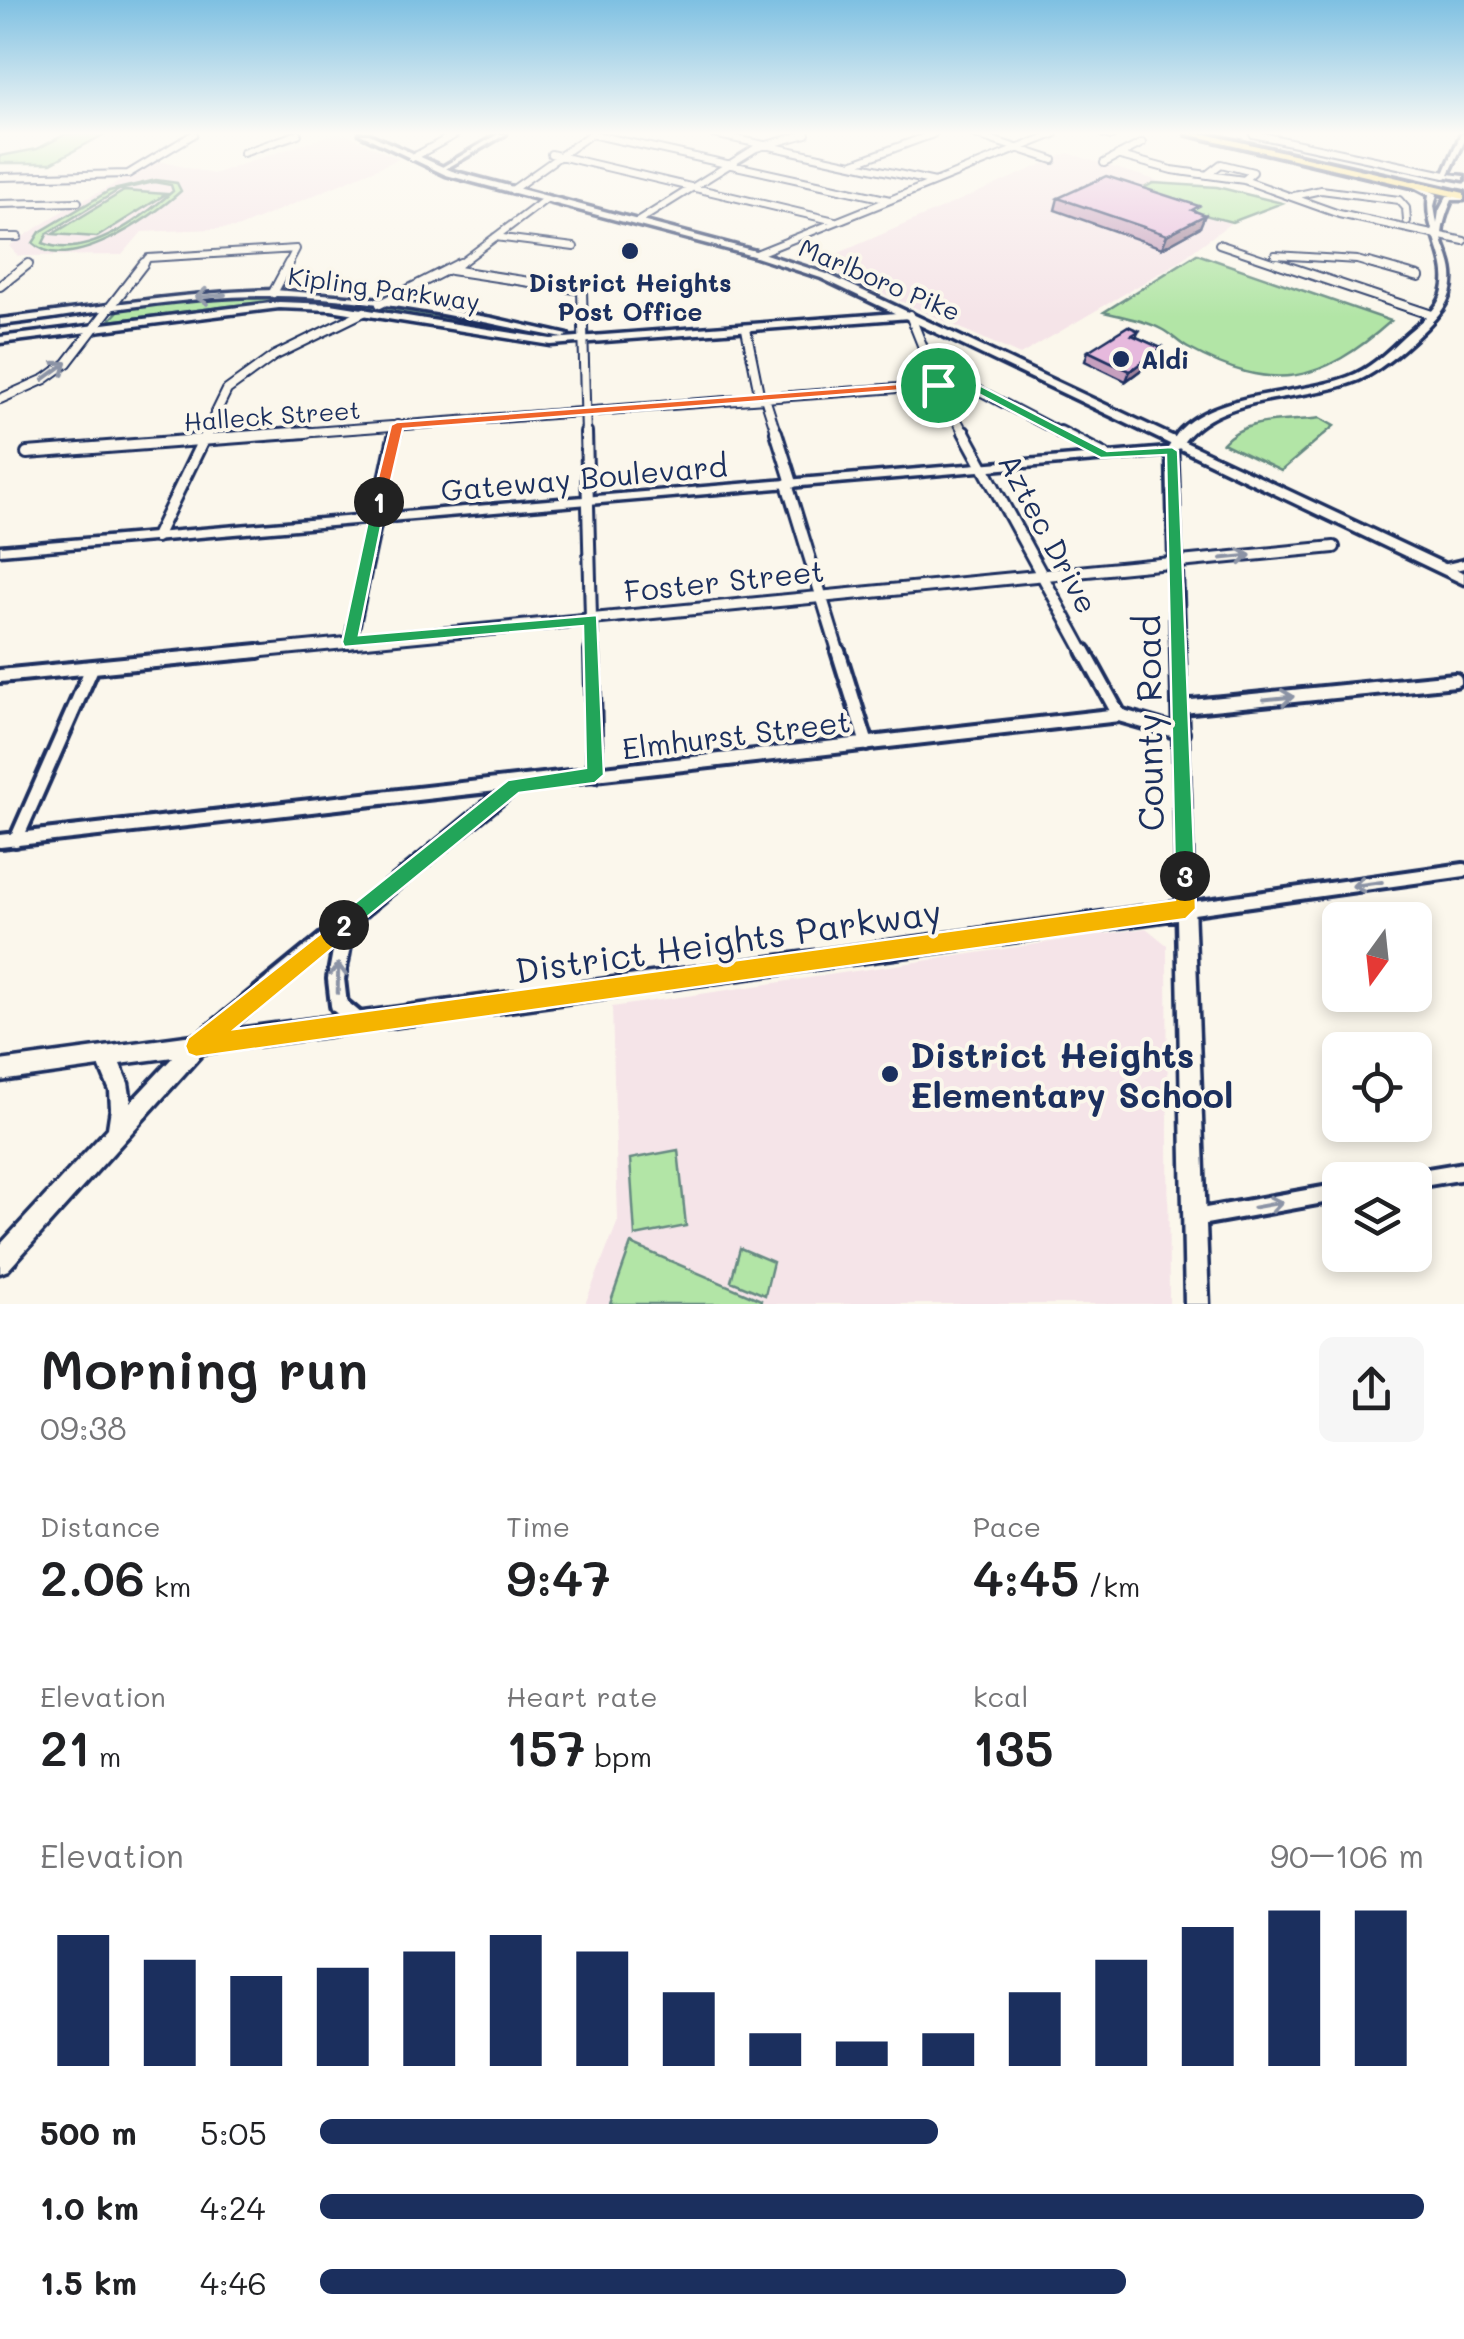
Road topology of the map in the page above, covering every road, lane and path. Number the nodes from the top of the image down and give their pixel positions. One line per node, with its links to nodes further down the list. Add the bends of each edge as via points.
1 (531, 195): 13 (main road, Marlboro Pike)
2 (681, 195): 19 (street)
3 (692, 195): 19 (street)
4 (726, 195): 17 (street)
5 (867, 195): 14 (street)
6 (903, 195): 14 (street)
7 (1290, 195): 12 (street)
8 (1300, 195): 12 (street)
9 (1362, 195): 18 (street, via 1399,200)
10 (1433, 195): 20 (street, via 1429,212)
11 (1464, 195): 20 (street, via 1446,204)
12 (1294, 196): 20 (street, via 1357,219)
13 (546, 199): 19 (main road, Marlboro Pike); 23 (street)
14 (890, 200): 17 (street)
15 (78, 202): 16 (street)
16 (0, 204)
17 (835, 221): 27 (street)
18 (1407, 221)
19 (642, 223): 27 (main road, Marlboro Pike)
20 (1439, 236): 24 (street); 40 (street, via 1449,279)
21 (0, 237): 22 (street)
22 (18, 237)
23 (495, 237): 26 (street); 31 (street)
24 (1464, 242)
25 (1219, 244): 28 (street)
26 (574, 246)
27 (756, 254): 39 (main road, Marlboro Pike)
28 (1263, 257): 29 (street); 33 (street)
29 (1332, 260): 32 (street); 33 (street)
30 (28, 264): 34 (street)
31 (450, 270): 36 (street); 45 (street, via 576,286 582,291)
32 (1418, 277)
33 (1328, 279): 40 (street)
34 (0, 286)
35 (273, 293): 36 (street, Kipling Parkway); 37 (street, Kipling Parkway, one-way to 37); 37 (street, via 296,250 148,258)
36 (380, 304): 45 (street, Kipling Parkway)
37 (110, 308): 41 (street, Kipling Parkway); 42 (street)
38 (364, 312): 42 (street, Kipling Parkway, via 266,305); 45 (street, Kipling Parkway, via 533,341); 52 (street, via 241,378 227,390)
39 (910, 315): 43 (street, Kipling Parkway); 46 (street, Aztec Drive); 53 (main road, Marlboro Pike)
40 (1432, 315): 53 (street, via 1362,376 1220,410)
41 (0, 322)
42 (96, 326): 44 (street, Kipling Parkway); 49 (street, one-way to 42, via 56,373)
43 (746, 329): 45 (street, Kipling Parkway); 48 (street)
44 (0, 340)
45 (583, 341): 50 (street)
46 (931, 370): 47 (street, Aztec Drive); 55 (street)
47 (938, 385): 48 (street, Halleck Street); 56 (street, Aztec Drive)
48 (762, 398): 50 (street, Halleck Street); 57 (street)
49 (0, 399)
50 (585, 411): 51 (street, Halleck Street); 58 (street)
51 (397, 425): 52 (street, Halleck Street); 59 (street)
52 (200, 440): 54 (street, Halleck Street); 60 (street)
53 (1174, 446): 55 (street, Gateway Boulevard); 63 (street, County Road); 65 (main road, Marlboro Pike)
54 (27, 453)
55 (1105, 455): 56 (street, Gateway Boulevard)
56 (986, 468): 57 (street, Gateway Boulevard); 66 (street, Aztec Drive)
57 (789, 483): 58 (street, Gateway Boulevard); 68 (street)
58 (588, 502): 59 (street, Gateway Boulevard); 69 (street)
59 (375, 520): 60 (street, Gateway Boulevard); 70 (street)
60 (156, 537): 62 (street, Gateway Boulevard)
61 (1334, 548): 63 (street, Foster Street, one-way to 61)
62 (0, 550)
63 (1176, 563): 66 (street, Foster Street); 74 (street, County Road)
64 (1464, 564): 65 (street)
65 (1442, 568): 67 (main road, Marlboro Pike)
66 (1043, 576): 68 (street, Foster Street); 75 (street, Aztec Drive)
67 (1464, 579)
68 (822, 595): 69 (street, Foster Street); 77 (street)
69 (591, 619): 70 (street, Foster Street); 78 (street)
70 (350, 642): 71 (street, Foster Street)
71 (92, 668): 72 (street, Foster Street); 80 (street)
72 (0, 676)
73 (1454, 680): 74 (street, one-way to 73)
74 (1182, 707): 76 (street, County Road)
75 (1119, 716): 76 (street); 77 (street, Elmhurst Street)
76 (1182, 733): 83 (street, County Road)
77 (867, 744): 78 (street, Elmhurst Street)
78 (595, 775): 79 (street, Elmhurst Street)
79 (515, 785): 80 (street, Elmhurst Street); 84 (street)
80 (16, 840): 81 (street, Elmhurst Street)
81 (0, 841)
82 (1464, 870): 83 (street, District Heights Parkway, one-way to 83)
83 (1186, 909): 85 (street, District Heights Parkway); 93 (street, County Road)
84 (346, 924): 85 (street, one-way to 84, via 339,1005 336,979); 86 (street)
85 (361, 1023): 86 (street, District Heights Parkway)
86 (196, 1046): 87 (street, District Heights Parkway); 89 (street)
87 (106, 1058): 88 (street, District Heights Parkway); 89 (street, via 124,1103)
88 (0, 1072)
89 (118, 1130): 94 (street)
90 (1464, 1171): 91 (street)
91 (1432, 1176)
92 (1322, 1195): 93 (street, one-way to 92)
93 (1195, 1218): 95 (street, County Road)
94 (0, 1262)
95 (1197, 1304)

